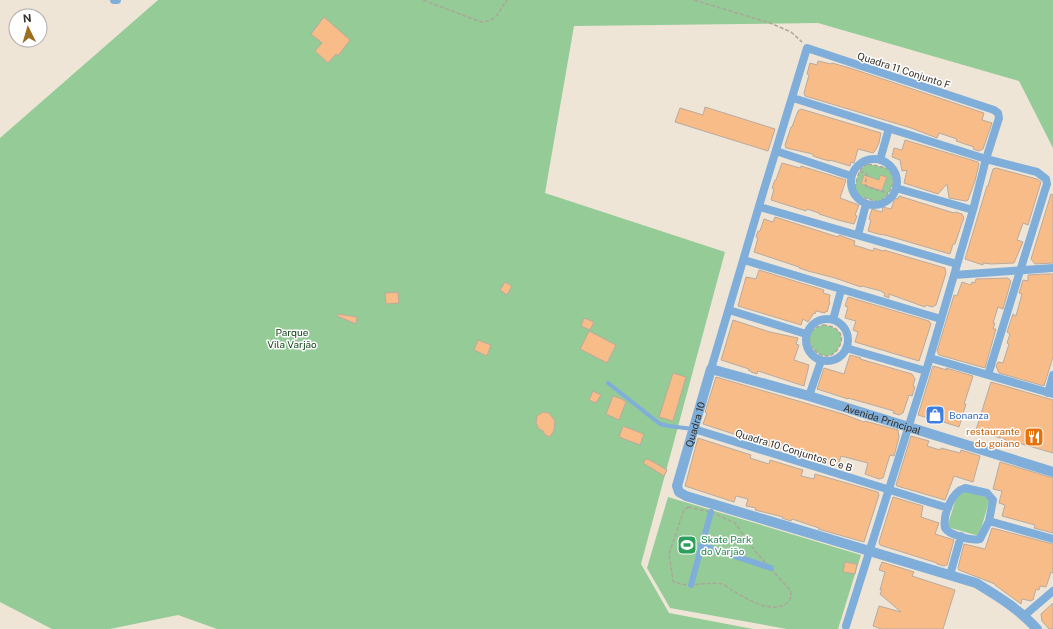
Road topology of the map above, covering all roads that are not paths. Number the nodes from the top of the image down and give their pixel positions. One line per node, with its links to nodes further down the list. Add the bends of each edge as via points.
1 (792, 98): 2 (street); 3 (street); 4 (street, Quadra 11 Conjunto F, via 807,48 994,110 999,118)
2 (889, 128): 4 (street); 5 (street)
3 (776, 151): 6 (street); 10 (street)
4 (986, 159): 8 (street, via 1037,172 1046,179); 11 (street, Quadra 11 Conjunto F)
5 (880, 160): 6 (street, via 862,162); 7 (street, via 894,170)
6 (851, 176): 9 (street, via 851,188 857,198)
7 (896, 188): 9 (street, via 885,202 876,205); 11 (street)
8 (1049, 191): 16 (street)
9 (866, 204): 12 (street)
10 (760, 207): 12 (street); 13 (street)
11 (973, 210): 14 (street, Quadra 11 Conjunto F)
12 (858, 235): 14 (street)
13 (744, 260): 18 (street); 19 (street)
14 (957, 264): 17 (street, Quadra 11 Conjunto F)
15 (1053, 268): 16 (street)
16 (1020, 270): 17 (street); 28 (street)
17 (954, 275): 20 (street, Quadra 11 Conjunto F)
18 (841, 290): 20 (street); 21 (street)
19 (729, 310): 22 (street); 26 (street)
20 (941, 319): 24 (street, Quadra 11 Conjunto F)
21 (833, 320): 22 (street, via 822,320 812,325); 23 (street, via 846,331)
22 (806, 334): 25 (street, via 806,346 812,355)
23 (846, 348): 25 (street, via 840,356 831,361); 27 (street)
24 (930, 358): 27 (street, Quadra 11 Conjunto F); 28 (street)
25 (821, 360): 32 (street)
26 (711, 369): 32 (street, Avenida Principal); 34 (street, Quadra 10)
27 (926, 371): 33 (street, Quadra 11 Conjunto F)
28 (988, 375): 31 (street)
29 (1053, 375): 31 (street)
30 (608, 383): 34 (lane, via 660,424)
31 (1050, 394)
32 (809, 396): 33 (street, Avenida Principal)
33 (908, 427): 35 (street, Avenida Principal); 36 (street, Quadra 11 Conjunto F)
34 (694, 429): 36 (street, Quadra 10 Conjuntos C e B); 43 (street, Quadra 10, via 677,490 686,496)
35 (1053, 472)
36 (889, 489): 37 (street, Quadra 10 Conjuntos C e B); 43 (street, Quadra 11 Conjunto F)
37 (948, 508): 39 (street, via 957,492 963,488 987,494 993,500); 40 (street, via 945,528 949,533)
38 (710, 512): 42 (street)
39 (989, 521): 40 (street, via 980,539); 41 (street)
40 (961, 536): 45 (street)
41 (1053, 539)
42 (701, 545): 44 (street); 46 (street)
43 (869, 550): 45 (street); 49 (street, Quadra 11 Conjunto F)
44 (771, 568)
45 (950, 576): 48 (street, via 976,583)
46 (690, 584)
47 (1053, 591): 48 (street)
48 (1024, 615): 50 (street)
49 (846, 626)
50 (1037, 629)

